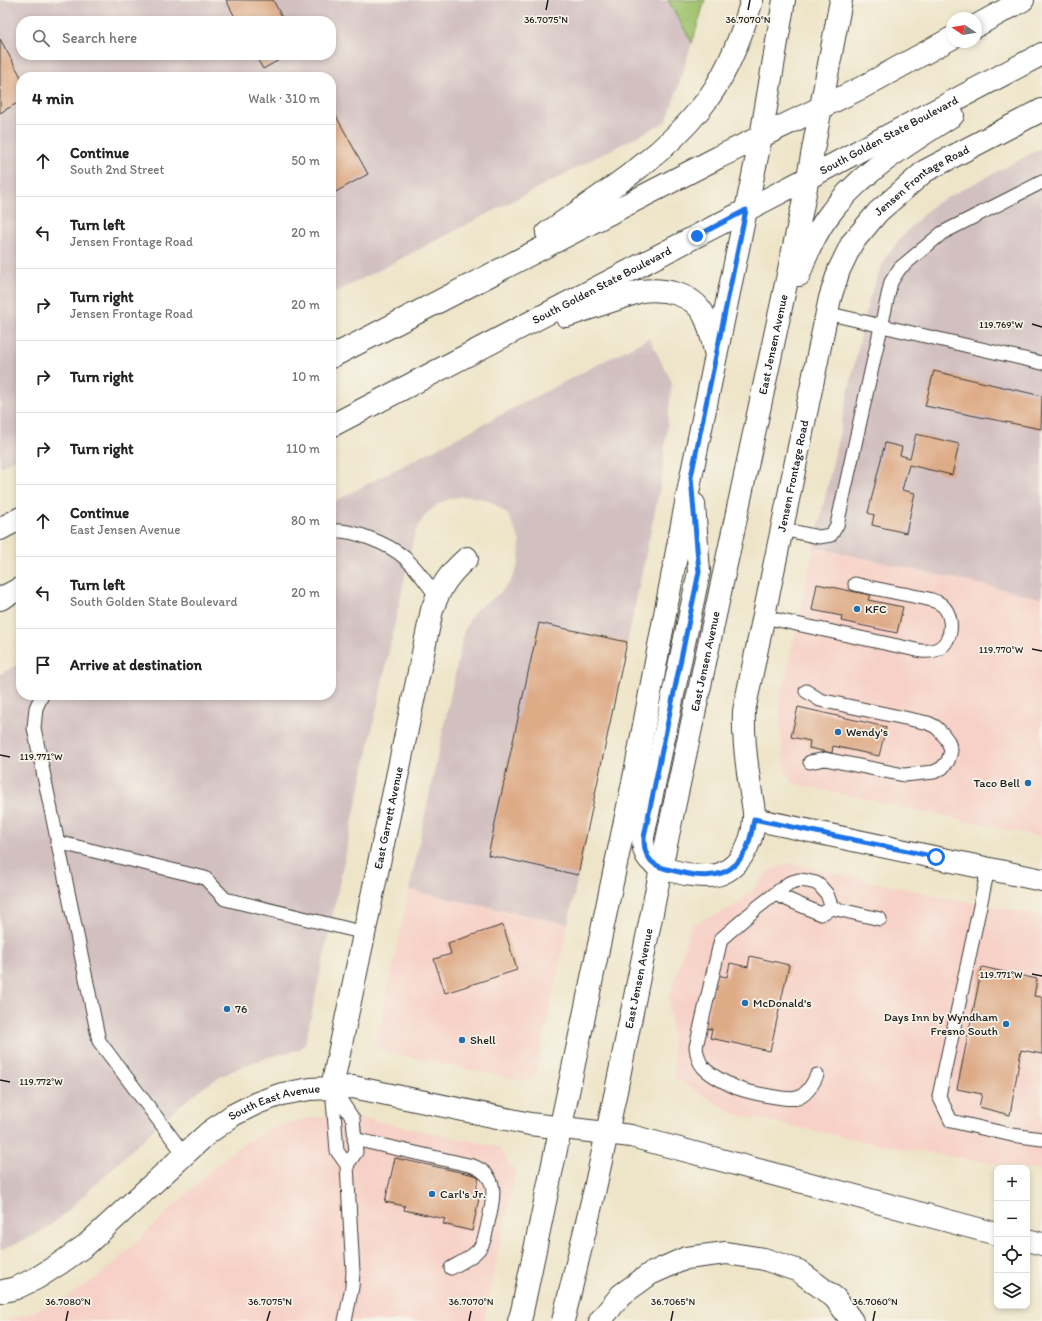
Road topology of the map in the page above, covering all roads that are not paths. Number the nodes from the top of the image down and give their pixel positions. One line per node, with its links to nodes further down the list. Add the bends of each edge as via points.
1 (752, 0): 14 (main road, via 731,59 701,108 685,126 626,178)
2 (784, 0): 10 (main road)
3 (841, 0): 8 (main road, East Jensen Avenue)
4 (1023, 0): 5 (main road)
5 (982, 23)
6 (946, 41): 8 (main road)
7 (1042, 55): 11 (main road, South Golden State Boulevard); 21 (main road, via 870,172 840,201 825,220 809,249)
8 (822, 108): 10 (main road); 11 (main road, East Jensen Avenue)
9 (1042, 110): 15 (main road, Jensen Frontage Road, via 925,171 878,212 852,243 838,270)
10 (761, 137): 13 (main road); 14 (main road)
11 (808, 178): 13 (main road, South Golden State Boulevard); 21 (main road, East Jensen Avenue)
12 (1042, 182): 16 (lane, via 942,233 900,268 891,282)
13 (746, 210): 17 (main road, South Golden State Boulevard); 19 (main road)
14 (478, 281): 18 (main road)
15 (826, 313): 16 (lane); 26 (main road, Jensen Frontage Road)
16 (881, 326): 20 (lane); 26 (lane, via 837,525 831,535 819,537)
17 (496, 340): 19 (main road, via 640,291 653,289 680,295 695,303 704,314); 22 (main road, South Golden State Boulevard)
18 (336, 354)
19 (716, 355): 23 (main road)
20 (1042, 363)
21 (769, 367): 39 (main road, East Jensen Avenue)
22 (336, 423)
23 (691, 477): 39 (main road, via 699,572 644,837 644,848 648,857 653,864); 48 (main road, via 634,778)
24 (16, 521): 25 (main road)
25 (0, 529)
26 (782, 529): 33 (main road, Jensen Frontage Road)
27 (336, 531): 31 (lane, via 357,534 394,550 414,566)
28 (467, 558): 31 (main road, East Garrett Avenue, via 442,585)
29 (855, 584): 33 (lane, via 931,600 943,606 950,619 949,637 939,649 930,652)
30 (16, 591): 32 (main road)
31 (437, 597): 45 (main road, East Garrett Avenue, via 427,632)
32 (0, 599)
33 (764, 617): 37 (main road, Jensen Frontage Road, via 744,710 743,729)
34 (806, 691): 36 (lane, via 820,700 928,723 942,733 951,751 948,761 942,768 934,772 904,775 825,759)
35 (40, 700): 38 (lane, via 36,708 34,728)
36 (810, 762)
37 (754, 819): 39 (main road, Jensen Frontage Road, via 750,840 744,853 724,872 711,876 694,875); 40 (main road)
38 (57, 842): 45 (lane, via 205,878 225,899); 52 (lane, via 99,1042)
39 (662, 868): 49 (main road, East Jensen Avenue)
40 (988, 869): 41 (main road); 51 (lane, via 939,1096 951,1120)
41 (1042, 880)
42 (775, 894): 43 (lane, via 821,914); 43 (lane, via 789,883 807,880 820,886); 46 (lane, via 721,939 696,1047 698,1059 709,1072 738,1088 789,1100 799,1098 805,1093)
43 (832, 908): 44 (lane)
44 (880, 919)
45 (365, 933): 47 (main road, East Garrett Avenue)
46 (817, 1076)
47 (332, 1087): 48 (main road, South East Avenue, via 353,1087 530,1124); 50 (lane, via 353,1119); 52 (main road, South East Avenue, via 282,1094 257,1103 233,1115); 53 (lane, via 337,1151)
48 (561, 1128): 49 (main road, South East Avenue); 59 (main road)
49 (606, 1133): 54 (main road, South East Avenue, via 631,1136); 61 (main road, East Jensen Avenue)
50 (354, 1139): 53 (lane, via 356,1152); 57 (lane, via 473,1166 483,1170 490,1178 494,1188 493,1199 483,1243 478,1251)
51 (1042, 1139)
52 (184, 1154): 58 (main road, South East Avenue, via 86,1245 37,1278)
53 (347, 1165): 60 (lane, via 353,1272)
54 (994, 1233)
55 (1030, 1241): 56 (main road)
56 (1042, 1244)
57 (451, 1268)
58 (0, 1292)
59 (520, 1318)
60 (345, 1321)
61 (563, 1321)
62 (600, 1321): 63 (main road, via 621,1295 650,1274 686,1258 726,1253 764,1259 799,1272 835,1298)
63 (852, 1321)

